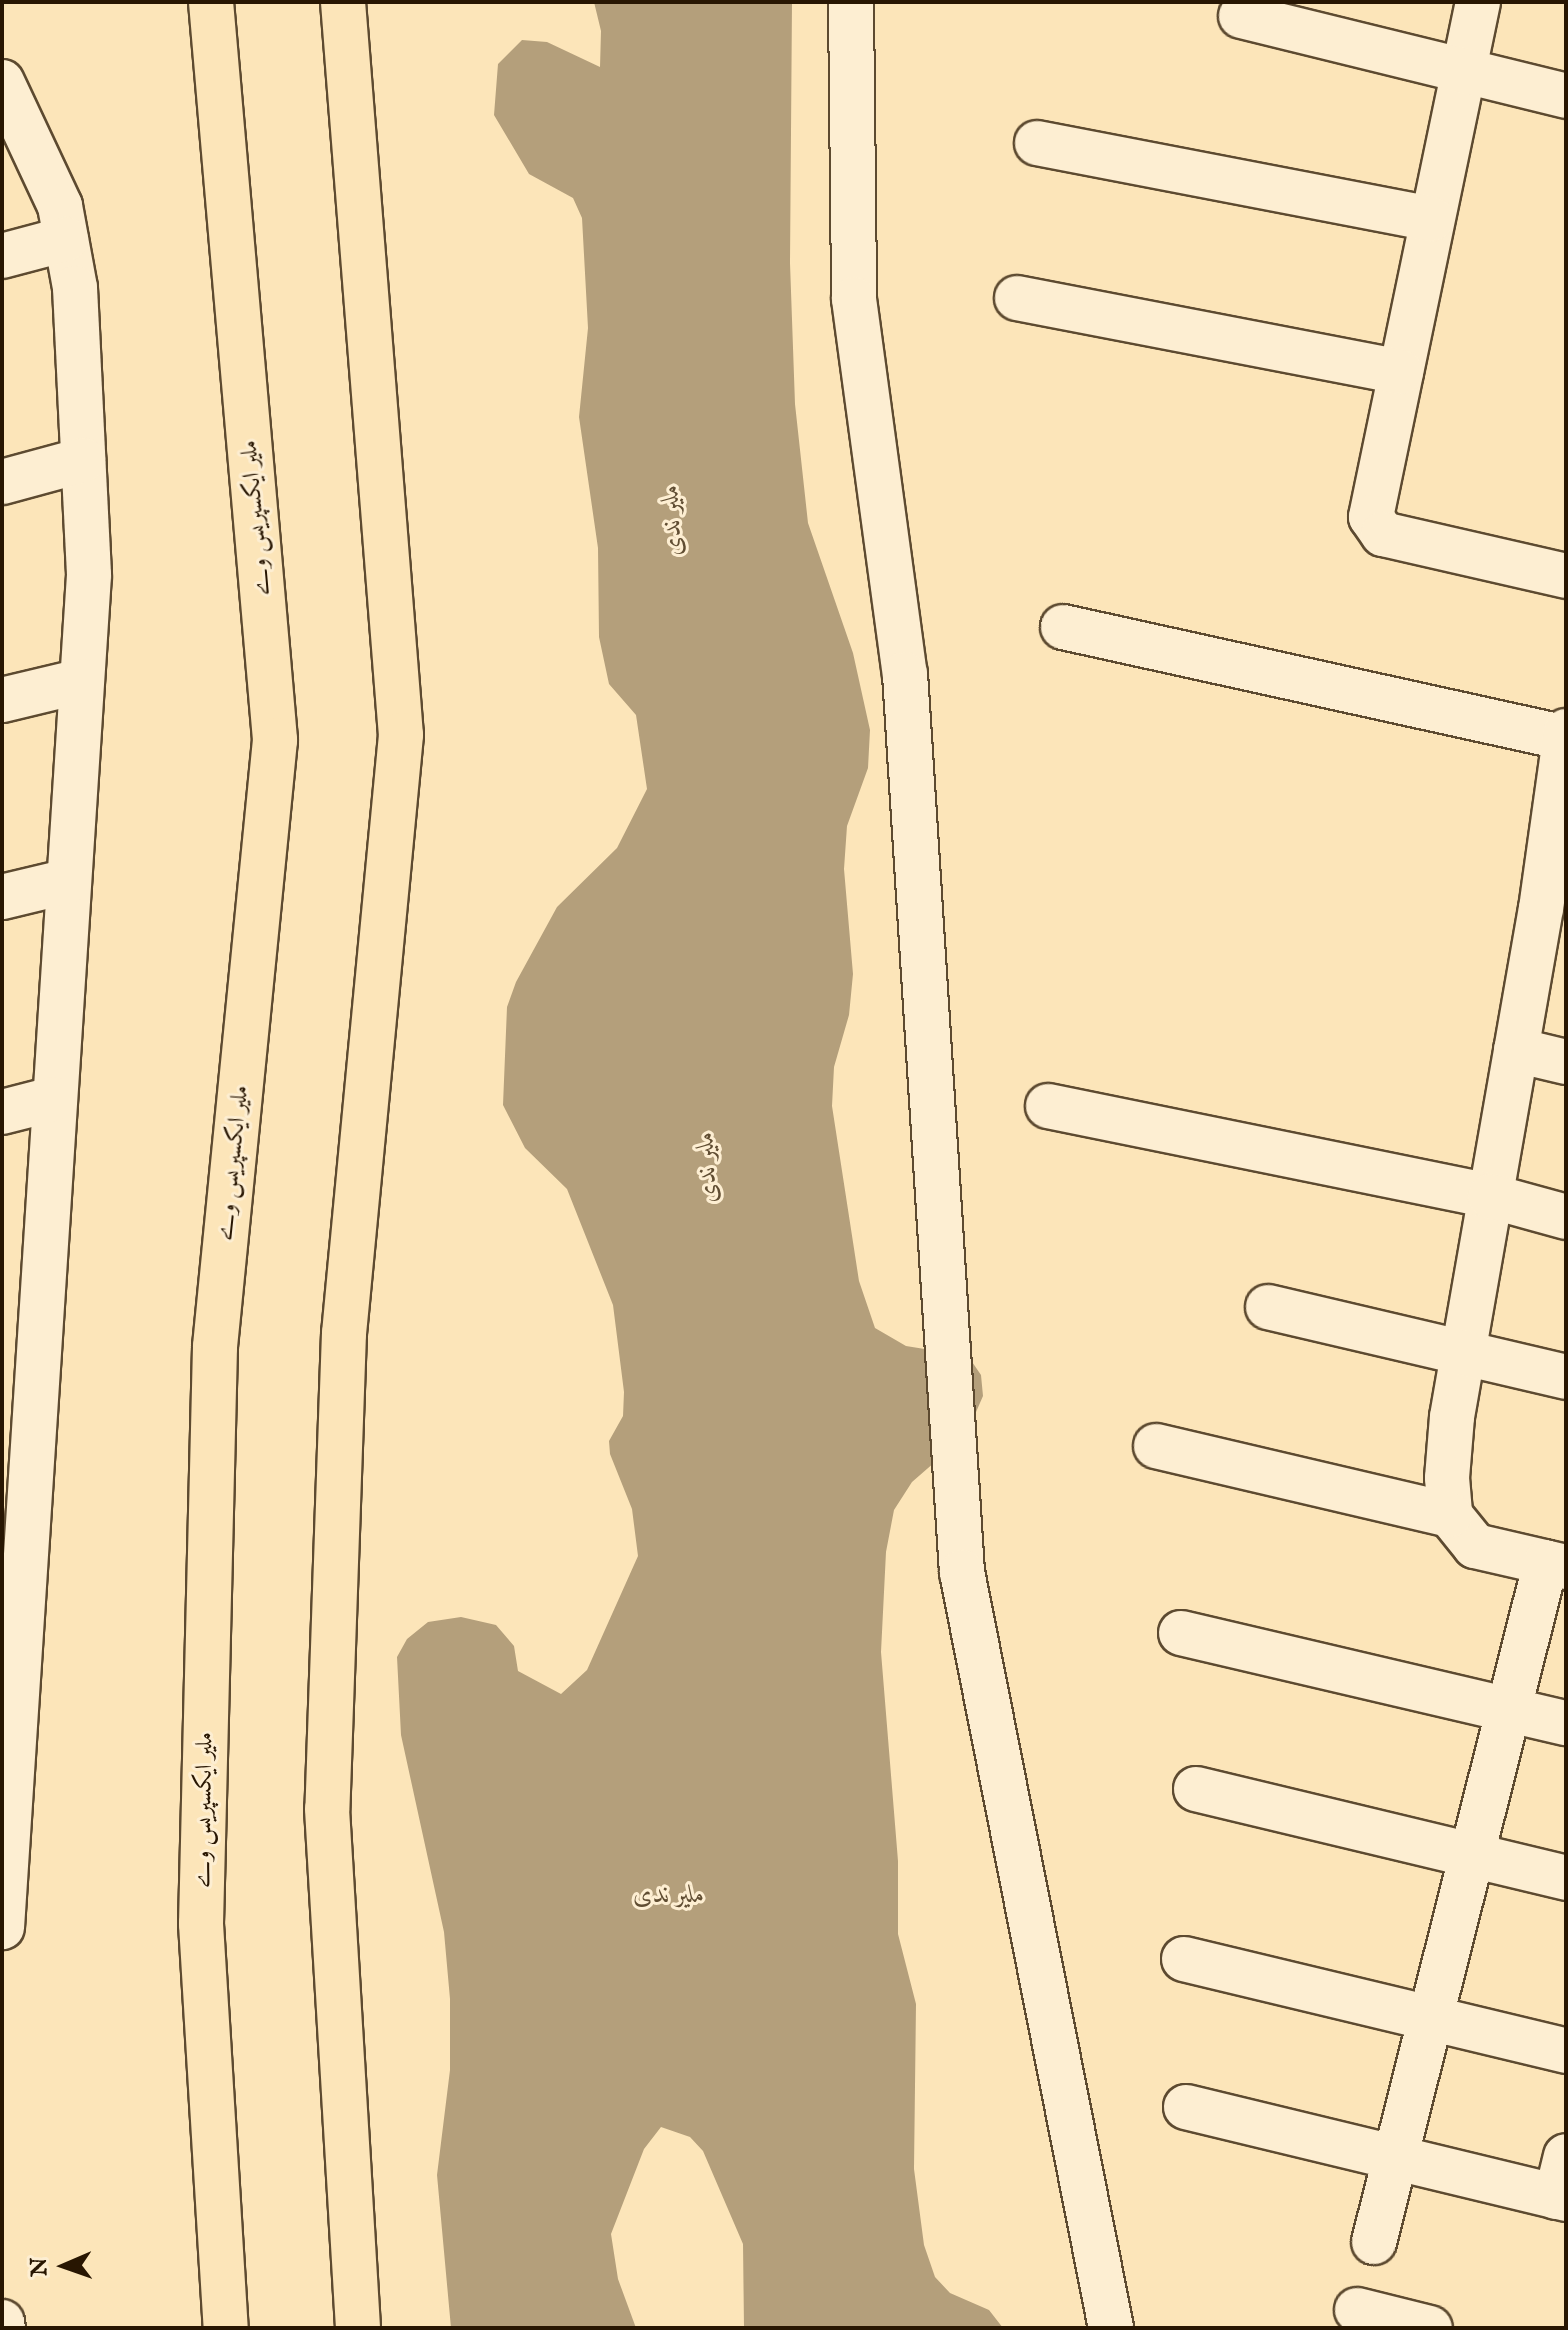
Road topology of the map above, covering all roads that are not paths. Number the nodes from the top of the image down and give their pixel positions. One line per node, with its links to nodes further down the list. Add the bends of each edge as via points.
1 (211, 2): 58 (highway, ملیر ایکسپریس وے, via 275,740 215,1347 201,1924)
2 (343, 2): 59 (highway, via 401,735 344,1333 327,1809)
3 (851, 2): 60 (street, via 854,299 905,674 962,1572)
4 (1478, 2): 6 (street)
5 (1241, 16): 6 (street)
6 (1464, 68): 8 (street); 10 (street)
7 (2, 82): 11 (street, via 60,206)
8 (1566, 96)
9 (1037, 143): 10 (street)
10 (1432, 219): 14 (street)
11 (66, 239): 12 (street); 15 (street, via 75,288)
12 (2, 256)
13 (1017, 298): 14 (street)
14 (1401, 372): 17 (street, via 1371,517 1375,528)
15 (83, 460): 16 (street); 19 (street, via 89,575)
16 (2, 482)
17 (1566, 576)
18 (1063, 627): 21 (street)
19 (81, 681): 20 (street); 22 (street)
20 (2, 700)
21 (1566, 736): 24 (street)
22 (68, 881): 23 (street); 27 (street)
23 (2, 897)
24 (1553, 911): 25 (street)
25 (1516, 1050): 26 (street); 30 (street)
26 (1566, 1062)
27 (53, 1099): 29 (street); 33 (street)
28 (1048, 1106): 30 (street)
29 (2, 1112)
30 (1490, 1196): 31 (street); 34 (street)
31 (1566, 1217)
32 (1268, 1307): 34 (street)
33 (21, 1311): 38 (street)
34 (1463, 1351): 35 (street); 37 (street, via 1452,1417)
35 (1566, 1377)
36 (1156, 1446): 37 (street)
37 (1450, 1515): 39 (street, via 1475,1546)
38 (14, 1520): 43 (street)
39 (1556, 1564): 41 (street)
40 (1181, 1633): 41 (street)
41 (1509, 1708): 42 (street); 45 (street)
42 (1566, 1723)
43 (6, 1749): 47 (street)
44 (1196, 1789): 45 (street)
45 (1472, 1856): 46 (street); 49 (street)
46 (1566, 1878)
47 (2, 1927)
48 (1184, 1959): 49 (street)
49 (1431, 2019): 50 (street); 52 (street)
50 (1566, 2051)
51 (1186, 2107): 52 (street)
52 (1396, 2156): 53 (street); 54 (street)
53 (1563, 2184)
54 (1374, 2242)
55 (1357, 2310): 61 (street)
56 (2, 2322): 57 (street)
57 (3, 2328)
58 (226, 2328)
59 (358, 2328)
60 (1111, 2328)
61 (1430, 2328)

